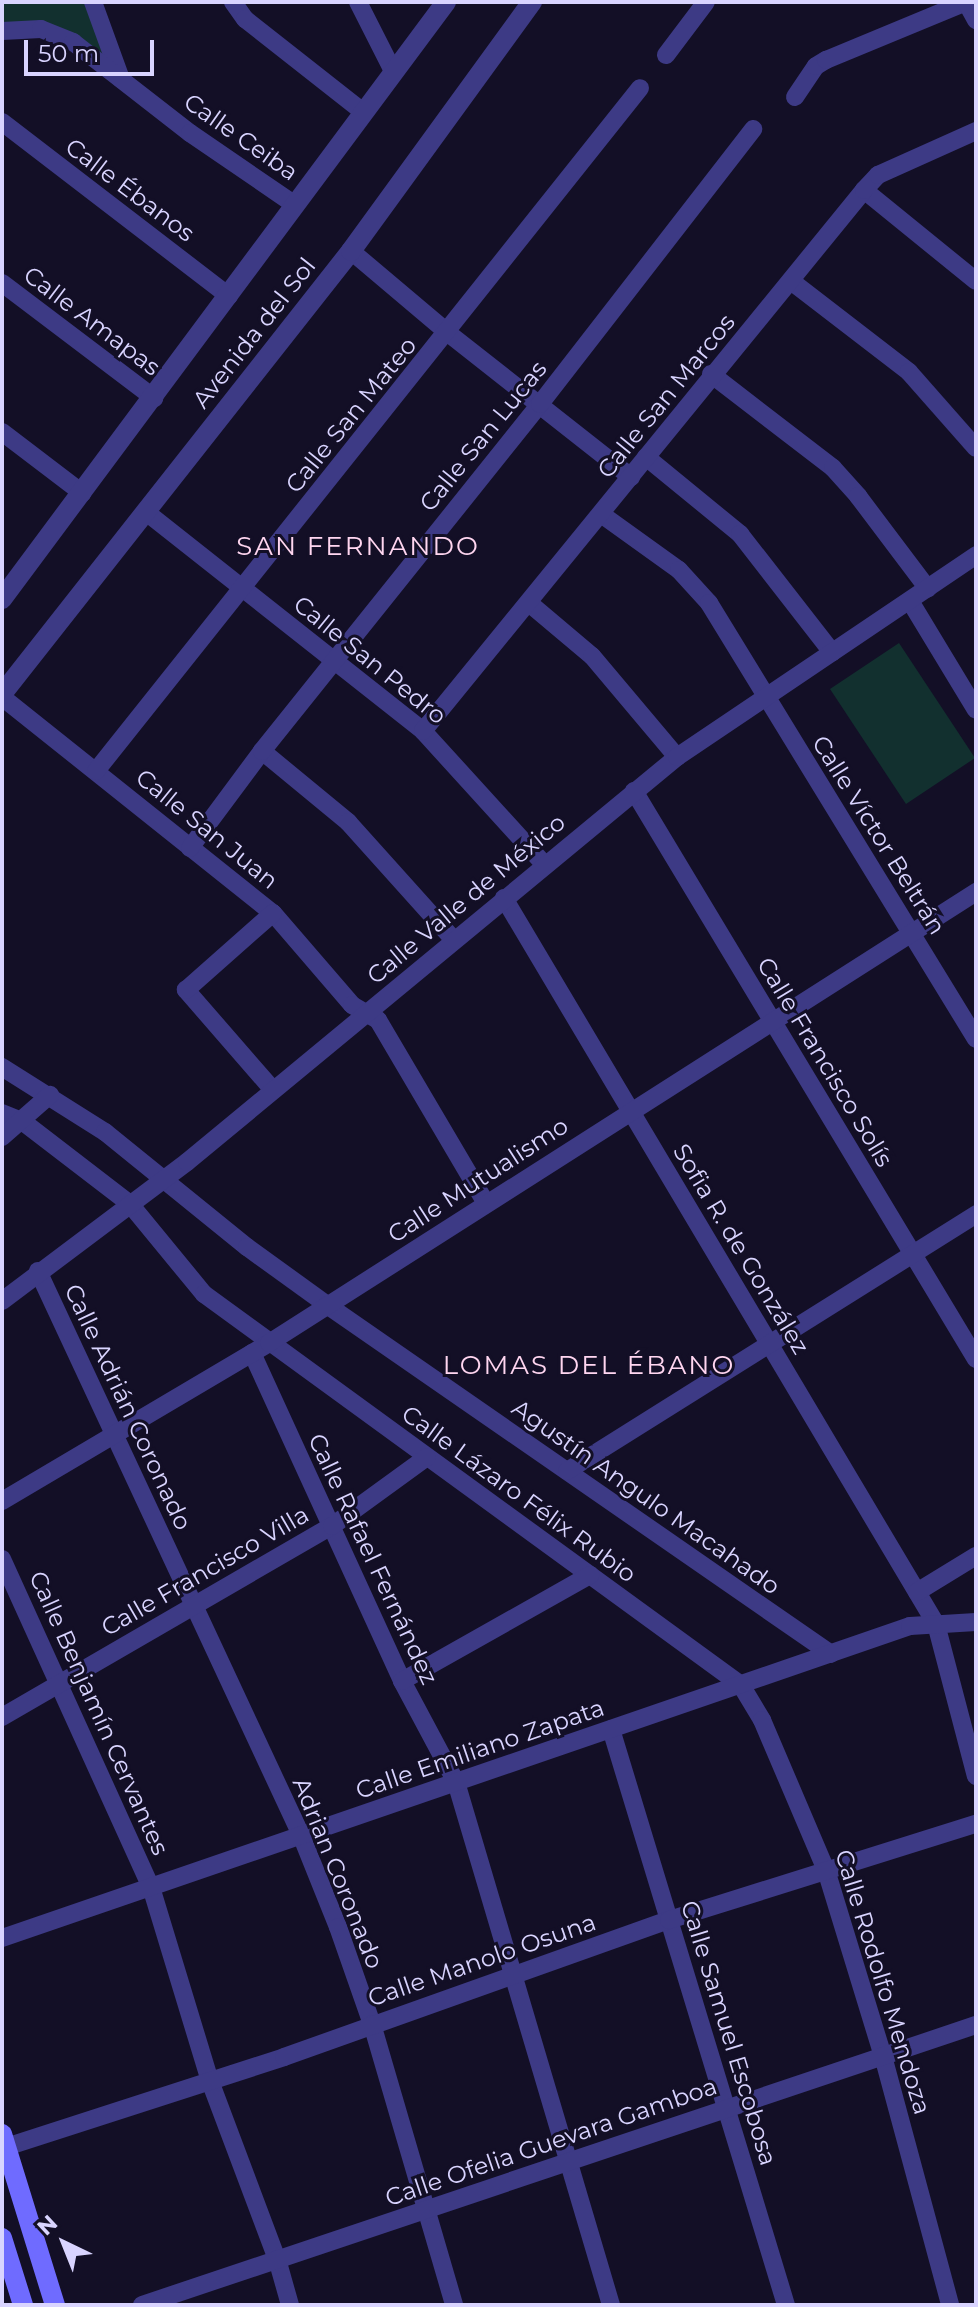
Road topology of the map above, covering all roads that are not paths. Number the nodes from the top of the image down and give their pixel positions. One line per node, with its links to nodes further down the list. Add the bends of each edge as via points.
1 (93, 2): 14 (street)
2 (233, 2): 17 (street, via 245,19)
3 (358, 2): 13 (street)
4 (446, 2): 13 (street, Avenida del Sol)
5 (532, 2): 11 (street)
6 (544, 2): 11 (street, Avenida del Sol)
7 (706, 2): 12 (street)
8 (966, 2): 9 (street); 16 (street, via 826,60)
9 (976, 20)
10 (2, 31): 14 (street, Calle Ceiba, via 54,33)
11 (513, 33): 23 (street, Avenida del Sol)
12 (666, 55)
13 (393, 71): 17 (street, Avenida del Sol)
14 (121, 79): 22 (street, Calle Ceiba)
15 (640, 88): 28 (street, Calle San Mateo)
16 (795, 97)
17 (363, 112): 22 (street, Avenida del Sol)
18 (2, 122): 27 (street, Calle Ébanos)
19 (753, 129): 31 (street, Calle San Lucas)
20 (976, 131): 21 (street, Calle San Marcos, via 888,169)
21 (864, 190): 24 (street, Calle San Marcos); 25 (street)
22 (295, 205): 27 (street, Avenida del Sol)
23 (351, 251): 28 (street); 37 (street, Avenida del Sol)
24 (791, 281): 29 (street, Calle San Marcos); 33 (street, via 909,372)
25 (976, 281)
26 (2, 283): 30 (street, Calle Amapas)
27 (229, 296): 30 (street, Avenida del Sol)
28 (448, 333): 31 (street); 40 (street, Calle San Mateo)
29 (711, 374): 34 (street, Calle San Marcos); 41 (street, via 833,468)
30 (154, 398): 36 (street, Avenida del Sol)
31 (540, 404): 35 (street); 46 (street, Calle San Lucas)
32 (2, 432): 36 (street)
33 (976, 448)
34 (646, 457): 35 (street, Calle San Marcos); 45 (street, via 740,534)
35 (631, 477): 38 (street, Calle San Marcos)
36 (82, 493): 42 (street, Avenida del Sol)
37 (146, 512): 40 (street, Calle San Pedro); 47 (street, Avenida del Sol)
38 (601, 514): 44 (street, Calle San Marcos); 48 (street, Calle Víctor Beltrán, via 693,584)
39 (976, 555): 41 (street, Calle Valle de México)
40 (243, 588): 46 (street, Calle San Pedro); 53 (street, Calle San Mateo)
41 (928, 589): 43 (street, Calle Valle de México)
42 (2, 599)
43 (910, 601): 45 (street, Calle Valle de México); 49 (street)
44 (529, 603): 50 (street, Calle San Marcos); 52 (street, via 592,656)
45 (832, 652): 48 (street, Calle Valle de México)
46 (332, 661): 50 (street, Calle San Pedro); 51 (street, Calle San Lucas)
47 (2, 696): 53 (street, Calle San Juan)
48 (766, 697): 52 (street, Calle Valle de México); 60 (street, Calle Víctor Beltrán)
49 (974, 702)
50 (423, 731): 56 (street, Calle San Pedro)
51 (262, 751): 55 (street, Calle San Lucas); 61 (street, via 358,831)
52 (677, 757): 54 (street, Calle Valle de México)
53 (96, 771): 55 (street, Calle San Juan)
54 (634, 791): 56 (street, Calle Valle de México); 63 (street, Calle Francisco Solís)
55 (190, 848): 59 (street, Calle San Juan)
56 (545, 865): 58 (street, Calle Valle de México)
57 (976, 892): 60 (street, Calle Mutualismo)
58 (504, 898): 61 (street, Calle Valle de México); 68 (street, Sofia R. de González)
59 (273, 913): 62 (street, Calle San Juan, via 352,1005); 66 (street, via 186,990)
60 (911, 933): 63 (street, Calle Mutualismo); 64 (street, Calle Víctor Beltrán)
61 (454, 940): 62 (street, Calle Valle de México)
62 (367, 1014): 66 (street, Calle Valle de México); 73 (street, Calle San Juan, via 378,1020)
63 (772, 1020): 68 (street, Calle Mutualismo); 76 (street, Calle Francisco Solís)
64 (976, 1039)
65 (2, 1067): 67 (street, Agustín Angulo Macahado)
66 (273, 1090): 72 (street, Calle Valle de México)
67 (50, 1095): 70 (street); 72 (street, Agustín Angulo Macahado)
68 (631, 1111): 73 (street, Calle Mutualismo); 80 (street, Sofia R. de González)
69 (2, 1113): 70 (street, Calle Lázaro Félix Rubio)
70 (22, 1121): 71 (street); 74 (street, Calle Lázaro Félix Rubio)
71 (2, 1137)
72 (165, 1179): 74 (street, Calle Valle de México); 79 (street, Agustín Angulo Macahado)
73 (486, 1203): 79 (street, Calle Mutualismo)
74 (130, 1204): 77 (street, Calle Valle de México); 81 (street, Calle Lázaro Félix Rubio, via 204,1294)
75 (976, 1214): 76 (street)
76 (912, 1253): 80 (street); 83 (street, Calle Francisco Solís)
77 (38, 1271): 78 (street, Calle Valle de México); 84 (street, Calle Adrián Coronado)
78 (6, 1290)
79 (327, 1305): 81 (street, Calle Mutualismo); 86 (street, Agustín Angulo Macahado)
80 (768, 1342): 86 (street); 92 (street, Sofia R. de González)
81 (269, 1343): 82 (street, Calle Mutualismo); 85 (street, Calle Lázaro Félix Rubio)
82 (252, 1353): 84 (street, Calle Mutualismo); 88 (street, Calle Rafael Fernández)
83 (976, 1359)
84 (112, 1434): 87 (street, Calle Mutualismo); 93 (street, Calle Adrián Coronado)
85 (427, 1457): 88 (street, Calle Francisco Villa); 91 (street, Calle Lázaro Félix Rubio)
86 (567, 1471): 96 (street, Agustín Angulo Macahado)
87 (2, 1501)
88 (332, 1526): 93 (street, Calle Francisco Villa); 97 (street, Calle Rafael Fernández)
89 (976, 1556): 92 (street)
90 (2, 1559): 98 (street, Calle Benjamín Cervantes)
91 (590, 1575): 97 (street); 99 (street, Calle Lázaro Félix Rubio)
92 (917, 1592): 95 (street, Sofia R. de González)
93 (193, 1605): 98 (street, Calle Francisco Villa); 100 (street, Calle Adrián Coronado)
94 (976, 1622): 95 (street, Calle Emiliano Zapata)
95 (936, 1624): 96 (street, Calle Emiliano Zapata, via 910,1626); 103 (street, Sofia R. de González)
96 (831, 1654): 99 (street, Calle Emiliano Zapata)
97 (402, 1681): 104 (street, Calle Rafael Fernández)
98 (61, 1683): 101 (street, Calle Francisco Villa); 108 (street, Calle Benjamín Cervantes)
99 (741, 1685): 102 (street, Calle Emiliano Zapata); 107 (street, Calle Rodolfo Mendoza, via 762,1720)
100 (235, 1693): 106 (street, Adrian Coronado)
101 (2, 1717)
102 (611, 1729): 104 (street, Calle Emiliano Zapata); 109 (street, Calle Samuel Escobosa)
103 (976, 1776)
104 (456, 1782): 106 (street, Calle Emiliano Zapata); 111 (street, Calle Rafael Fernández)
105 (976, 1824): 107 (street, Calle Manolo Osuna)
106 (301, 1835): 108 (street, Calle Emiliano Zapata); 112 (street, Adrian Coronado)
107 (826, 1870): 109 (street, Calle Manolo Osuna); 114 (street, Calle Rodolfo Mendoza)
108 (151, 1887): 110 (street, Calle Emiliano Zapata); 115 (street, Calle Benjamín Cervantes)
109 (669, 1920): 111 (street, Calle Manolo Osuna); 116 (street, Calle Samuel Escobosa)
110 (2, 1938)
111 (513, 1974): 112 (street, Calle Manolo Osuna); 118 (street, Calle Rafael Fernández)
112 (372, 2024): 115 (street, Calle Manolo Osuna); 119 (street, Adrian Coronado)
113 (976, 2025): 114 (street, Calle Ofelia Guevara Gamboa)
114 (883, 2056): 116 (street, Calle Ofelia Guevara Gamboa); 129 (street, Calle Rodolfo Mendoza)
115 (210, 2081): 117 (street, Calle Manolo Osuna); 121 (street, Calle Benjamín Cervantes)
116 (727, 2109): 118 (street, Calle Ofelia Guevara Gamboa); 128 (street, Calle Samuel Escobosa)
117 (4, 2140): 123 (main road)
118 (568, 2161): 119 (street, Calle Ofelia Guevara Gamboa); 127 (street, Calle Rafael Fernández)
119 (429, 2209): 121 (street, Calle Ofelia Guevara Gamboa); 126 (street, Adrian Coronado)
120 (2, 2238): 122 (main road)
121 (277, 2259): 124 (street, Calle Ofelia Guevara Gamboa); 125 (street, Calle Benjamín Cervantes)
122 (23, 2305)
123 (55, 2305)
124 (142, 2305)
125 (290, 2305)
126 (454, 2305)
127 (611, 2305)
128 (786, 2305)
129 (950, 2305)

